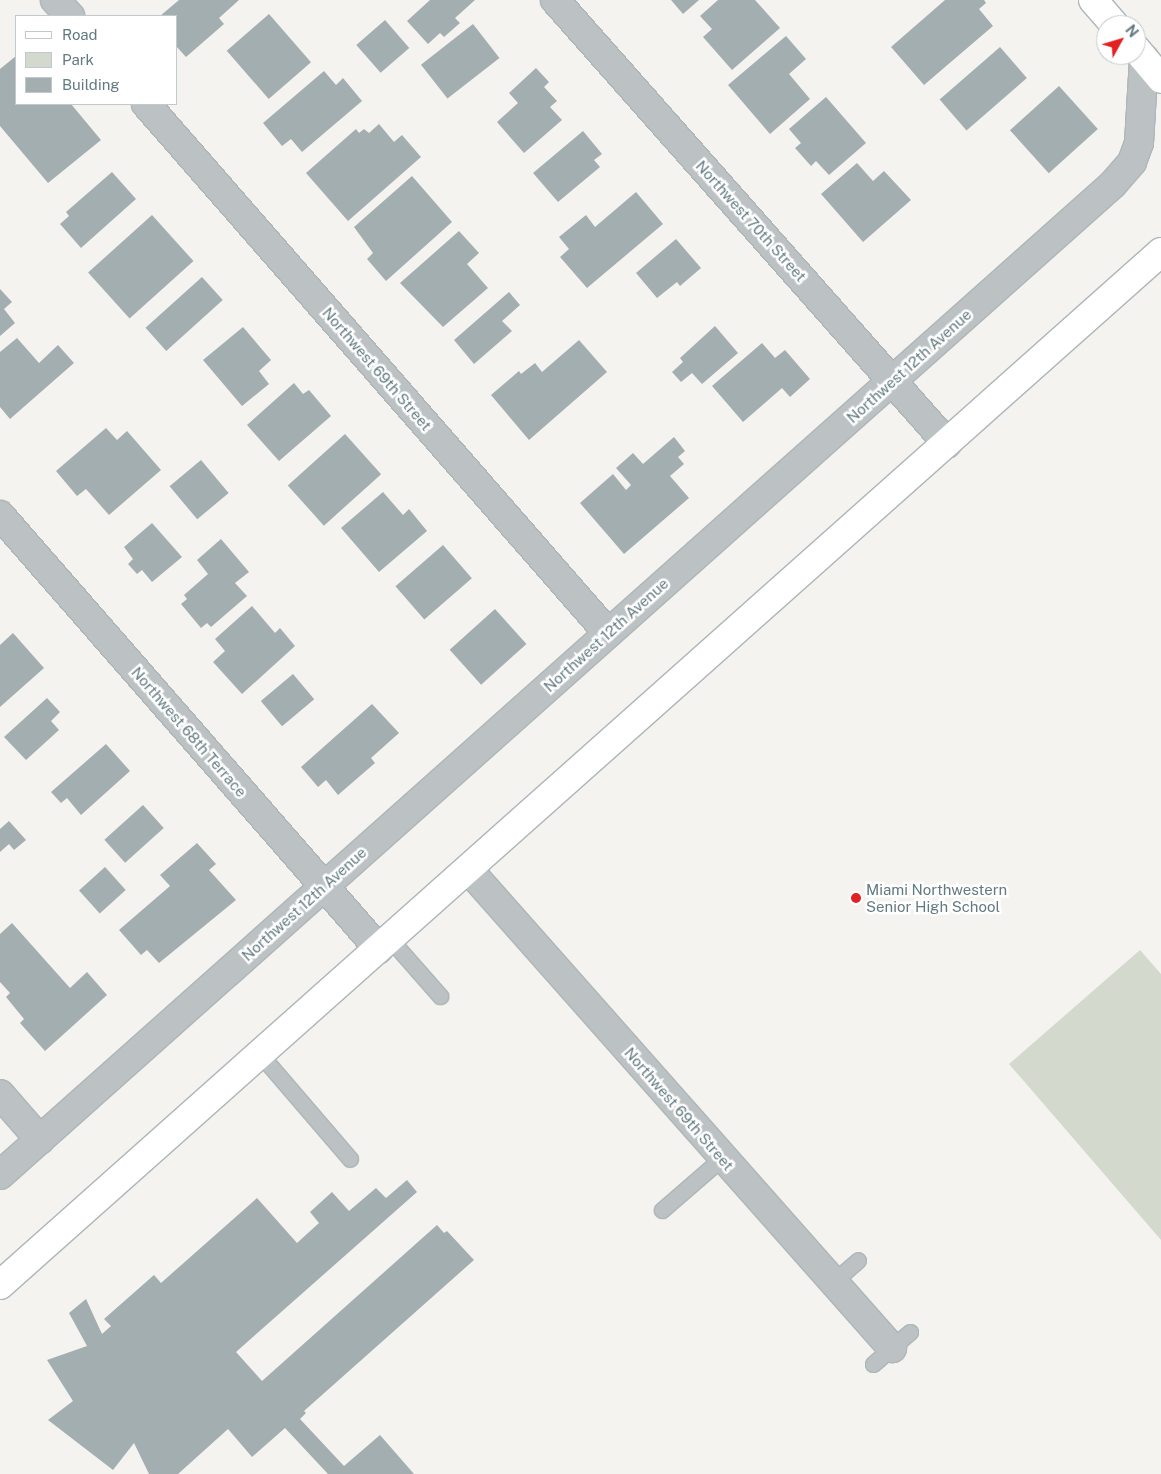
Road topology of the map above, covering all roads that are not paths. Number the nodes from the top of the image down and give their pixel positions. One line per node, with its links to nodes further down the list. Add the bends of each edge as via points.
1 (55, 0): 4 (street)
2 (555, 0): 9 (street, Northwest 70th Street)
3 (1093, 0): 5 (main road)
4 (69, 15)
5 (1106, 15)
6 (1147, 62): 9 (street, Northwest 12th Avenue, via 1140,142 1132,162 1112,184)
7 (147, 105): 12 (street, Northwest 69th Street)
8 (1161, 252): 10 (main road)
9 (893, 381): 10 (street, Northwest 70th Street); 12 (street, Northwest 12th Avenue)
10 (947, 443): 13 (main road)
11 (0, 514): 14 (street, Northwest 68th Terrace)
12 (608, 633): 14 (street, Northwest 12th Avenue)
13 (468, 869): 15 (main road); 20 (street, Northwest 69th Street)
14 (324, 887): 15 (street, Northwest 68th Terrace); 19 (street, Northwest 12th Avenue)
15 (384, 944): 16 (lane); 17 (main road)
16 (440, 996)
17 (260, 1054): 21 (lane); 26 (main road)
18 (0, 1094): 19 (street)
19 (40, 1140): 22 (street, Northwest 12th Avenue)
20 (722, 1158): 23 (lane); 25 (street, Northwest 69th Street)
21 (350, 1159)
22 (0, 1175)
23 (662, 1210)
24 (858, 1260): 25 (lane)
25 (833, 1282): 27 (street, Northwest 69th Street)
26 (0, 1285)
27 (892, 1348)

